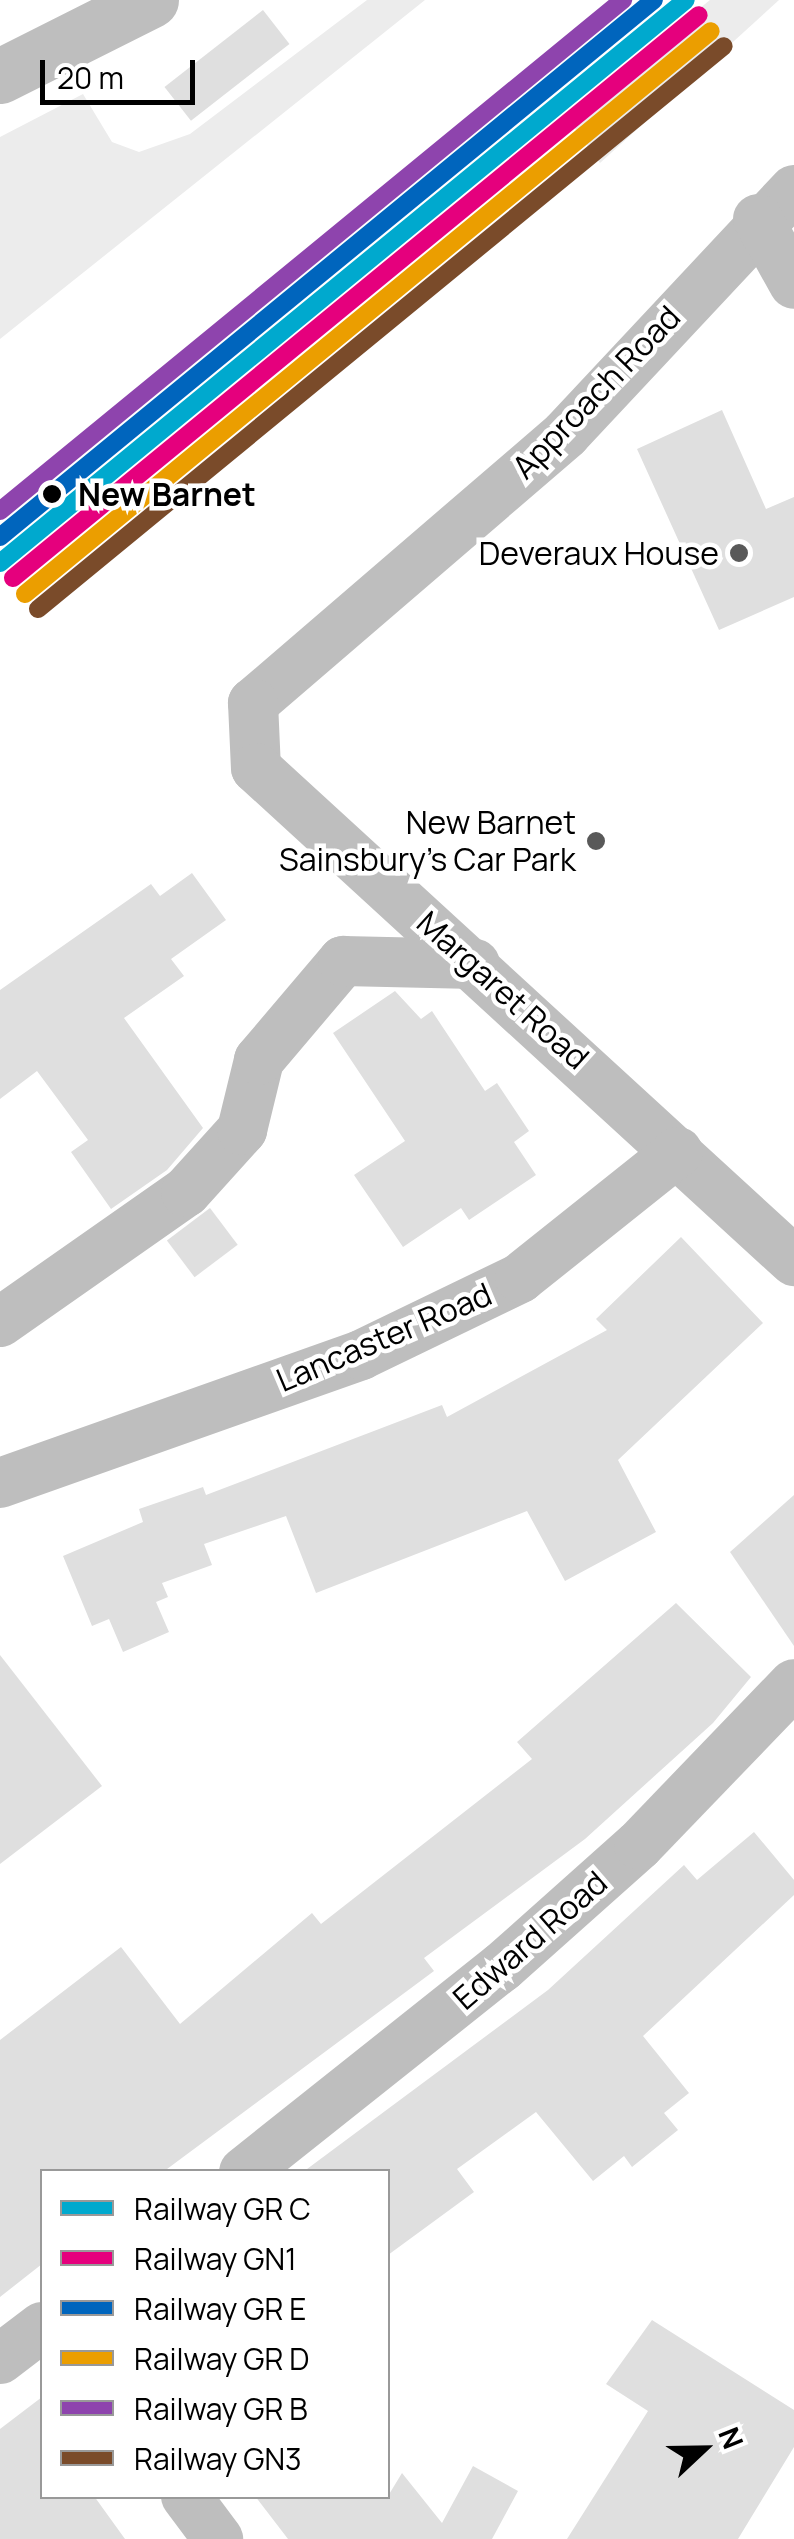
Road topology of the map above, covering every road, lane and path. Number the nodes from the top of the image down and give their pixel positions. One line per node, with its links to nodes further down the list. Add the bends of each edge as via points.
1 (151, 0): 2 (street)
2 (0, 76)
3 (776, 204): 4 (street); 5 (street, Approach Road, via 566,434)
4 (794, 284)
5 (253, 703): 6 (street, Margaret Road, via 256,768)
6 (475, 964): 7 (street, Margaret Road); 9 (street, via 343,960 259,1060 242,1130 186,1192)
7 (678, 1152): 8 (street, Margaret Road); 10 (street, Lancaster Road, via 520,1278 361,1354)
8 (794, 1260)
9 (0, 1322)
10 (0, 1482)
11 (794, 1684): 12 (street, Edward Road, via 640,1845 502,1967)
12 (248, 2169)
13 (40, 2329): 14 (street)
14 (0, 2359)
15 (188, 2499): 16 (street)
16 (218, 2539)

